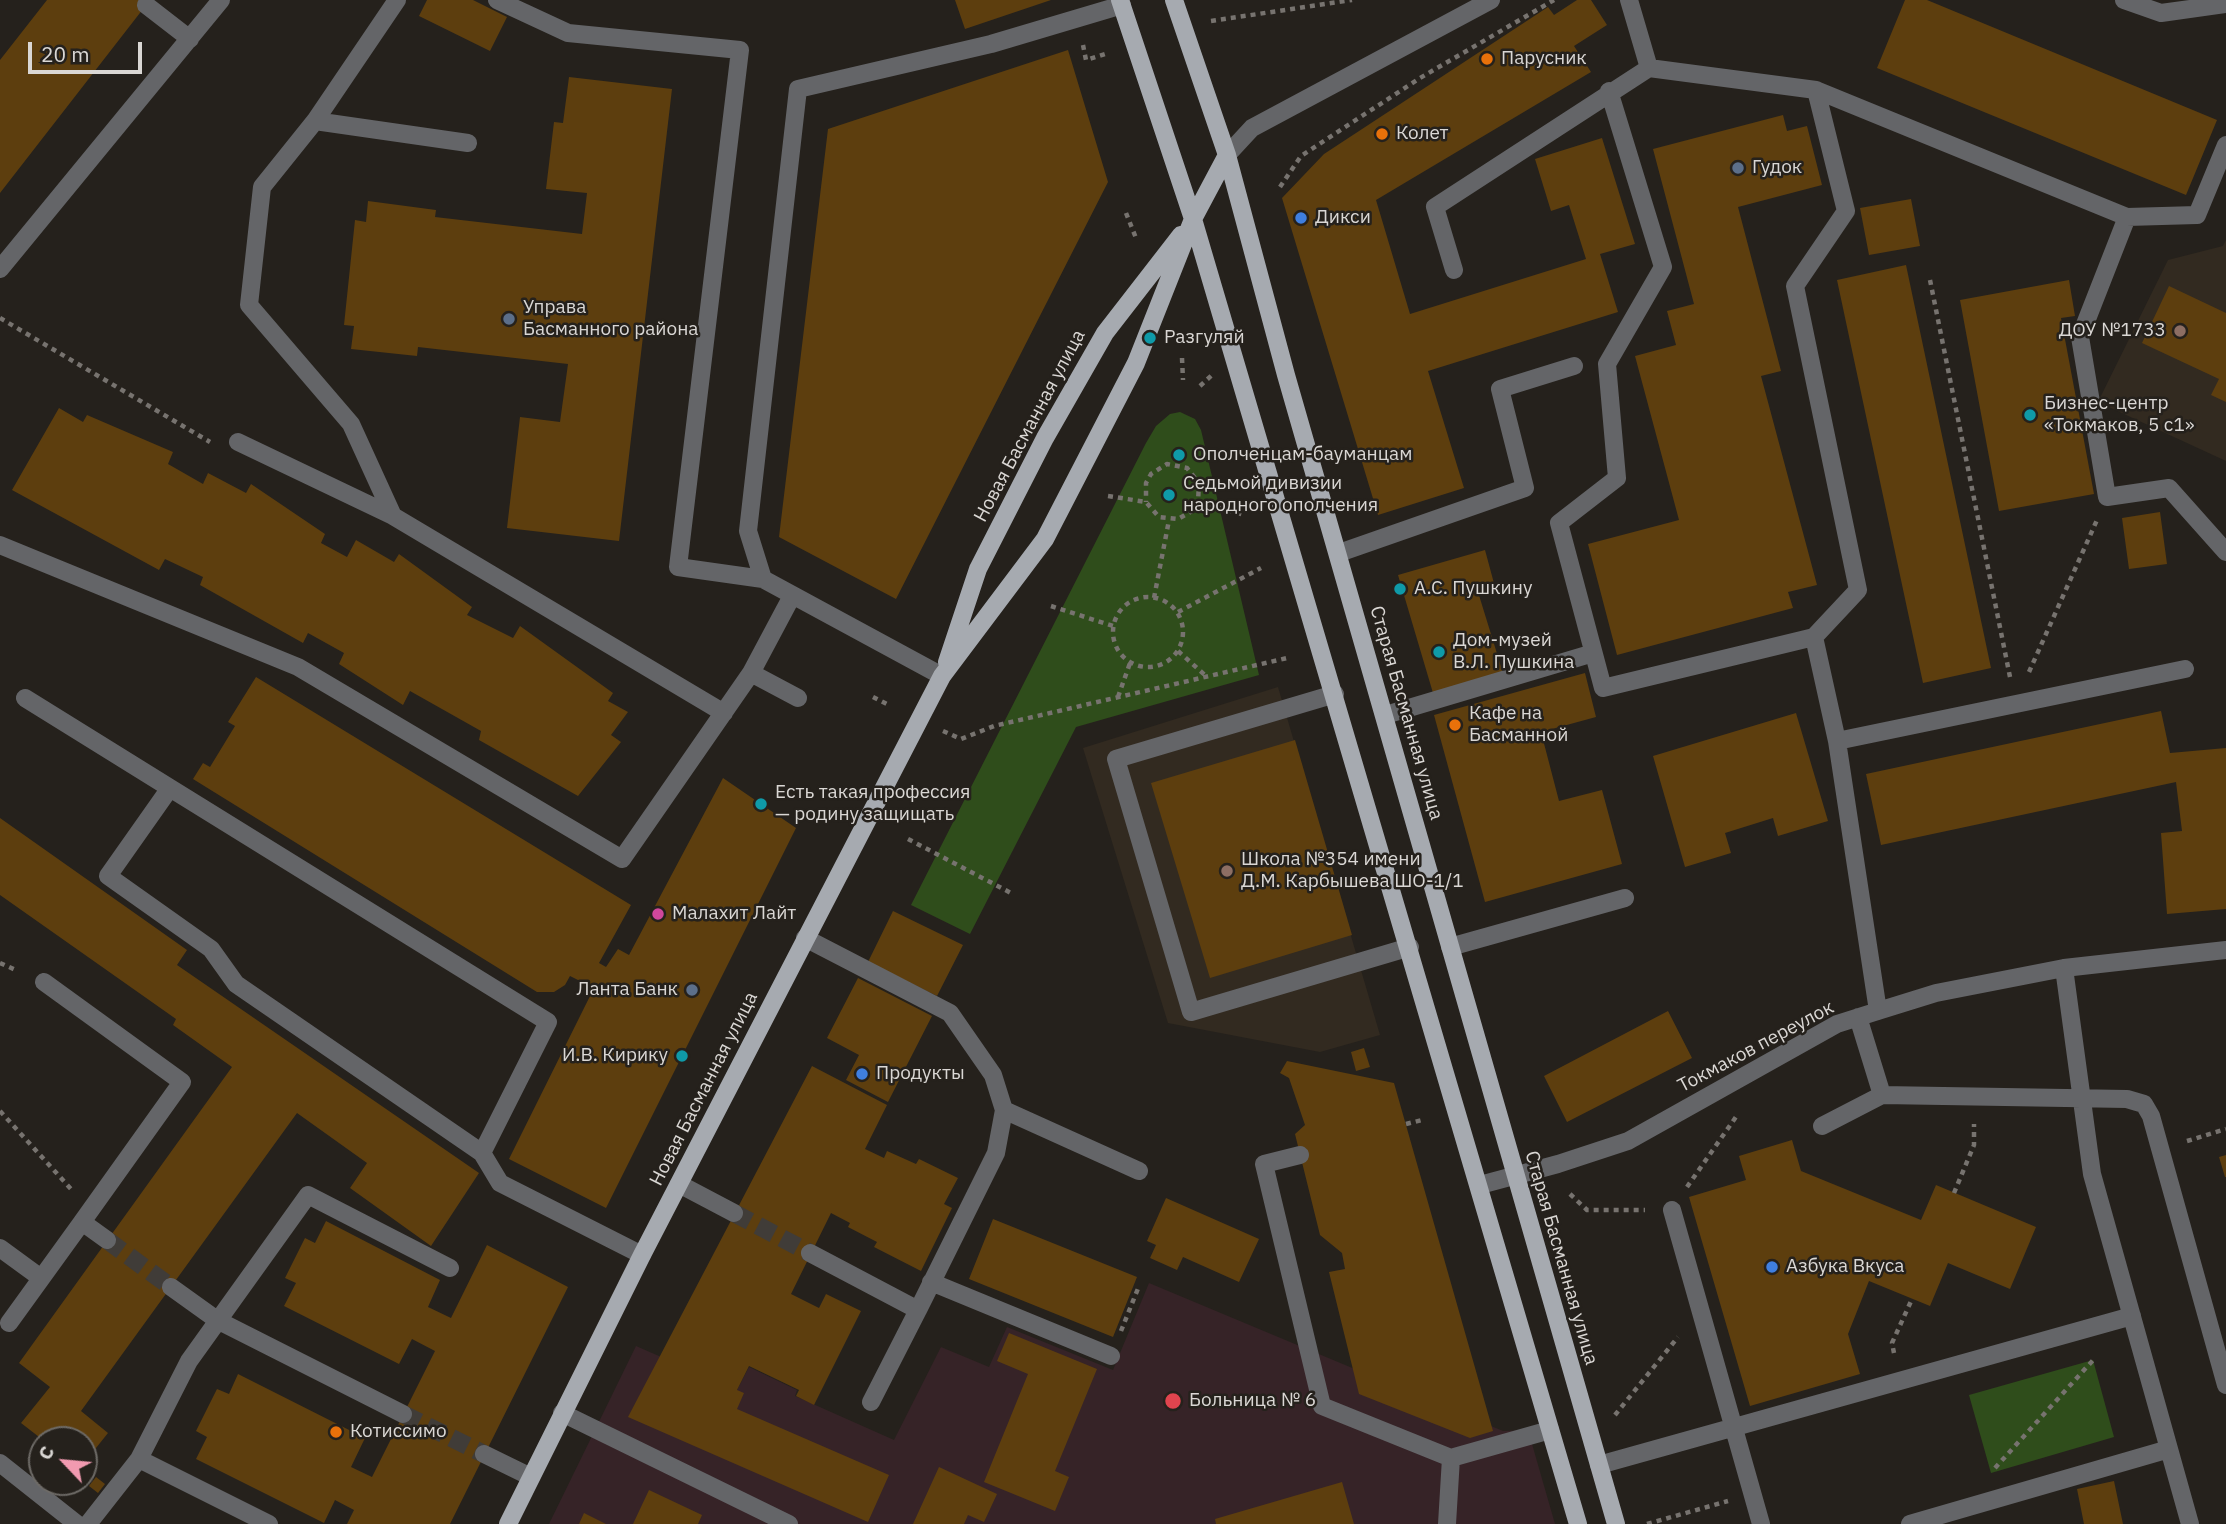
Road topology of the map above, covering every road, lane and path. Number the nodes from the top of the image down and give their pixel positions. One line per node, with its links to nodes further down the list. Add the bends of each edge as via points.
1 (221, 0): 14 (street)
2 (397, 0): 20 (street)
3 (496, 0): 48 (street, via 568,33 740,50 678,567)
4 (1174, 0): 23 (main road, Старая Басманная улица)
5 (1352, 0): 13 (path)
6 (1554, 0): 24 (path, via 1420,78 1301,156)
7 (1629, 0): 17 (street)
8 (2124, 0): 12 (street, via 2161,13)
9 (1484, 2): 23 (street, via 1252,128)
10 (1121, 3): 27 (main road); 48 (street, via 991,44 798,89 748,531)
11 (146, 5): 14 (street)
12 (2225, 6)
13 (1212, 21)
14 (190, 39): 29 (street)
15 (1105, 54): 16 (path)
16 (1086, 60)
17 (1648, 68): 18 (street); 19 (street)
18 (1816, 90): 26 (street); 54 (street, via 1846,211 1796,286 1858,590)
19 (1609, 91): 30 (street, via 1436,207); 56 (street, via 1662,267 1607,365 1617,478 1559,523)
20 (314, 121): 21 (street); 42 (street, via 262,187 250,305 351,424)
21 (468, 143)
22 (2226, 145): 26 (street, via 2197,215)
23 (1227, 155): 27 (main road, Новая Басманная улица); 46 (main road, Старая Басманная улица)
24 (1280, 187)
25 (1126, 213): 28 (path)
26 (2127, 217): 38 (street, via 2080,337)
27 (1194, 219): 61 (main road, Новая Басманная улица, via 1136,363 1045,539); 61 (main road, Новая Басманная улица, via 1105,333 1045,438 978,569); 63 (main road)
28 (1136, 239)
29 (0, 269)
30 (1454, 270)
31 (1930, 280): 69 (path)
32 (0, 318): 36 (path, via 227,453)
33 (1182, 358): 35 (path)
34 (1574, 366): 46 (street, via 1500,389 1525,488)
35 (1183, 380)
36 (238, 442): 42 (street)
37 (1108, 496): 39 (path)
38 (2107, 497): 45 (street, via 2169,488); 69 (path)
39 (1146, 502): 40 (path, via 1146,483 1167,464 1194,474); 43 (path)
40 (1198, 502): 41 (path); 43 (path, via 1186,516)
41 (1245, 515)
42 (393, 516): 70 (street)
43 (1169, 520): 50 (path)
44 (0, 545): 70 (street, via 298,667 622,859)
45 (2226, 552)
46 (1339, 553): 71 (main road, Старая Басманная улица)
47 (1261, 568): 52 (path)
48 (763, 579): 49 (street)
49 (792, 596): 60 (street); 61 (street)
50 (1154, 598): 52 (path); 53 (path, via 1128,603)
51 (1051, 607): 53 (path)
52 (1178, 612): 55 (path, via 1184,639)
53 (1114, 626): 58 (path, via 1114,640)
54 (1814, 637): 56 (street, via 1602,688); 73 (street)
55 (1178, 651): 58 (path, via 1169,662 1156,667); 62 (path)
56 (1593, 653): 71 (street)
57 (1287, 658): 62 (path)
58 (1130, 663): 65 (path)
59 (2185, 669): 69 (street)
60 (751, 673): 67 (street); 70 (street)
61 (942, 676): 78 (main road, Новая Басманная улица)
62 (1207, 677): 65 (path)
63 (1335, 694): 79 (main road); 79 (street, via 1116,759 1191,1012)
64 (873, 697): 68 (path)
65 (1118, 697): 72 (path, via 994,726 961,739)
66 (25, 698): 74 (street)
67 (798, 698)
68 (887, 704)
69 (2015, 704): 73 (street)
70 (724, 713)
71 (1385, 715): 80 (main road, Старая Басманная улица)
72 (936, 727)
73 (1837, 741): 84 (street)
74 (170, 788): 96 (street, via 108,876 211,949 236,984); 96 (street, via 548,1022)
75 (908, 839): 76 (path)
76 (1011, 893)
77 (1625, 898): 80 (street)
78 (805, 938): 89 (street, via 950,1013 993,1075); 100 (main road, Новая Басманная улица)
79 (1410, 947): 101 (main road)
80 (1450, 947): 99 (main road, Старая Басманная улица)
81 (2226, 950): 82 (street, Токмаков переулок)
82 (2064, 968): 84 (street, Токмаков переулок, via 1936,993); 88 (street)
83 (44, 982): 107 (street, via 182,1082)
84 (1878, 1011): 85 (street, Токмаков переулок)
85 (1858, 1017): 86 (street); 99 (street, Токмаков переулок, via 1837,1024 1628,1141)
86 (1882, 1095): 87 (street); 93 (street)
87 (1974, 1096): 88 (street); 102 (path, via 1974,1145)
88 (2079, 1097): 95 (street, via 2144,1104); 120 (street, via 2092,1174)
89 (1004, 1110): 98 (street); 114 (street, via 996,1153)
90 (0, 1111): 107 (path)
91 (1422, 1119): 92 (path)
92 (1406, 1124)
93 (1822, 1126)
94 (2226, 1129): 95 (path)
95 (2160, 1149): 126 (street)
96 (482, 1153): 111 (street, via 500,1183)
97 (1300, 1155): 135 (street, via 1264,1164 1322,1406)
98 (1139, 1171)
99 (1516, 1175): 101 (street, Токмаков переулок); 138 (main road, Старая Басманная улица)
100 (679, 1184): 106 (street); 111 (main road, Новая Басманная улица)
101 (1480, 1185): 132 (main road)
102 (1954, 1193)
103 (1570, 1194): 104 (path)
104 (1587, 1210)
105 (1672, 1210): 118 (street)
106 (734, 1213)
107 (86, 1216): 108 (street); 113 (street)
108 (107, 1240)
109 (0, 1248): 113 (street)
110 (810, 1253): 119 (street)
111 (642, 1255): 128 (main road, Новая Басманная улица)
112 (450, 1268): 121 (street, via 308,1195)
113 (41, 1278): 122 (street)
114 (931, 1282): 119 (street); 124 (street)
115 (1139, 1286): 124 (path)
116 (171, 1287): 121 (street)
117 (1912, 1299): 125 (path, via 1892,1343)
118 (1700, 1309): 130 (path); 131 (street)
119 (918, 1310): 127 (street)
120 (2132, 1316): 125 (street); 133 (street)
121 (218, 1320): 129 (street); 136 (street, via 189,1360)
122 (9, 1323)
123 (2101, 1351): 139 (path)
124 (1111, 1356)
125 (1902, 1380): 131 (street)
126 (2226, 1385)
127 (871, 1402)
128 (562, 1413): 140 (main road, Новая Басманная улица); 146 (street)
129 (404, 1414)
130 (1614, 1416)
131 (1734, 1427): 138 (street); 141 (street)
132 (1550, 1430): 135 (street); 148 (main road)
133 (2169, 1449): 152 (street); 153 (street)
134 (484, 1454): 140 (street)
135 (1451, 1458): 147 (street)
136 (139, 1459): 143 (street); 144 (street)
137 (0, 1463): 142 (street)
138 (1599, 1465): 149 (main road, Старая Басманная улица)
139 (1991, 1473)
140 (531, 1477): 145 (main road, Новая Басманная улица)
141 (1752, 1494): 150 (path); 151 (street)
142 (77, 1524)
143 (88, 1524)
144 (269, 1524)
145 (508, 1524)
146 (789, 1524)
147 (1447, 1524)
148 (1578, 1524)
149 (1616, 1524)
150 (1647, 1524)
151 (1760, 1524)
152 (1910, 1524)
153 (2190, 1524)

